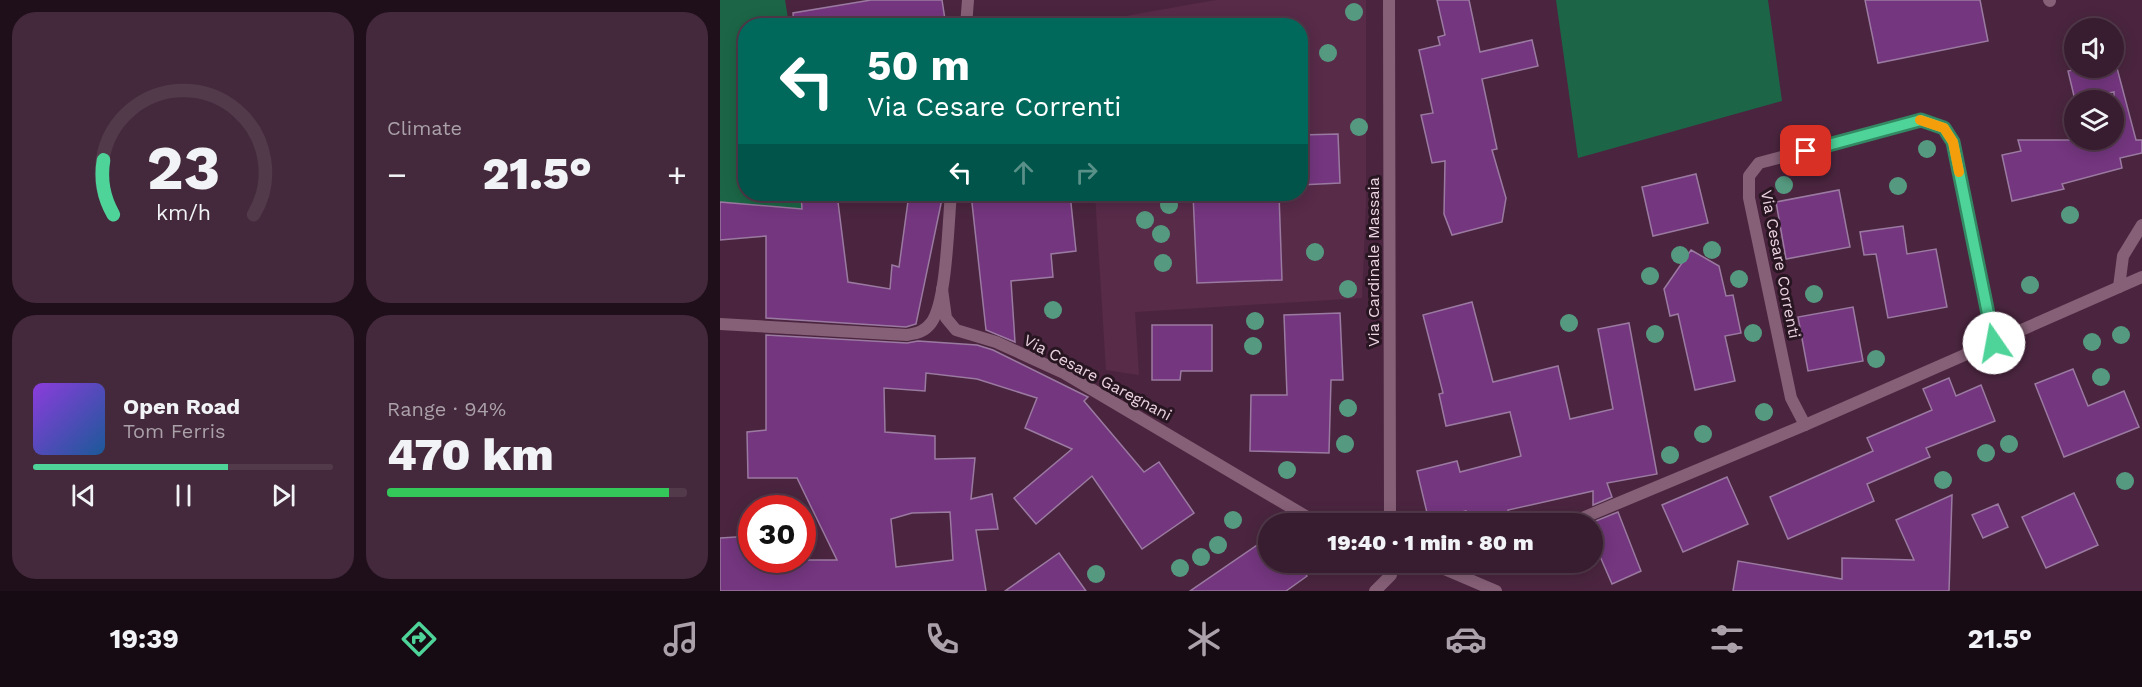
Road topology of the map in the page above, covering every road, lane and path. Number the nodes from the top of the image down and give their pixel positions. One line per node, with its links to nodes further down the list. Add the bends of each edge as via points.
1 (968, 0): 3 (street)
2 (1389, 0): 13 (street, Via Cardinale Massaia)
3 (967, 18)
4 (950, 201): 8 (street)
5 (2142, 225): 7 (street, via 2122,256)
6 (2142, 277): 7 (street)
7 (2119, 287): 10 (street)
8 (942, 289): 9 (street, via 933,321 922,332 907,335); 12 (street, Via Cesare Garegnani, via 946,318 956,330 996,342 1064,373)
9 (720, 324)
10 (1994, 343): 11 (street); 11 (street, Via Cesare Correnti, via 1953,142 1944,128 1921,120 1759,163 1749,176 1749,198 1791,398)
11 (1805, 425): 14 (street)
12 (1300, 513)
13 (1390, 513)
14 (1594, 513)
15 (1391, 573): 17 (street)
16 (1454, 573): 18 (street)
17 (1375, 591)
18 (1496, 591)

